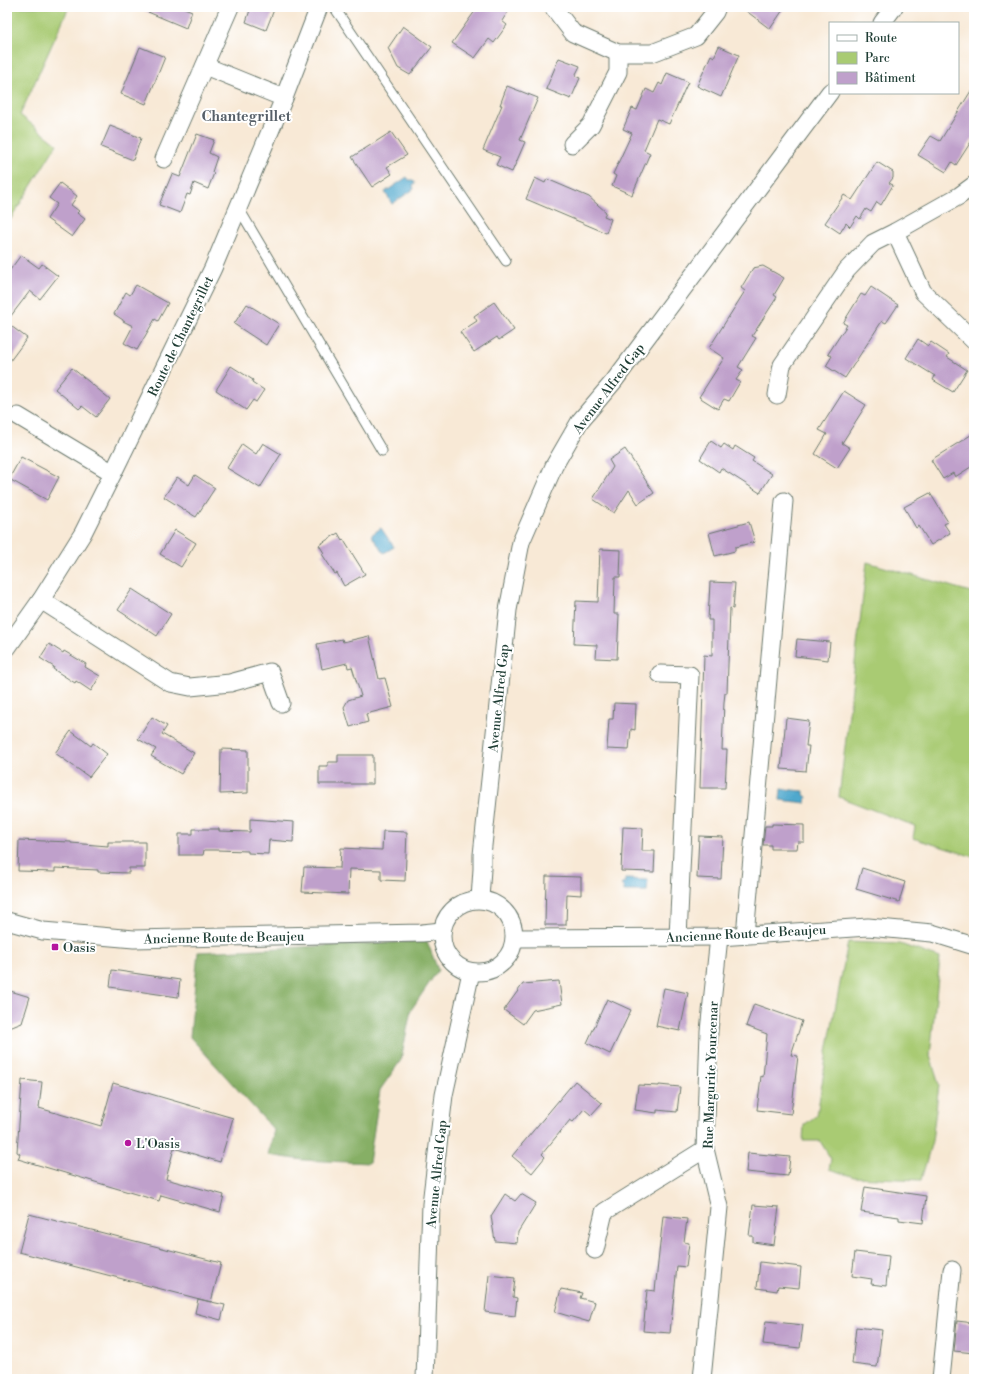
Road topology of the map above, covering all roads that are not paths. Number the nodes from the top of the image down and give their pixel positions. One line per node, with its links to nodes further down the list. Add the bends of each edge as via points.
1 (230, 7): 9 (street)
2 (319, 7): 11 (street, Route de Chantegrillet)
3 (334, 7): 17 (lane)
4 (553, 7): 8 (street, via 573,33)
5 (717, 7): 8 (street, via 696,36 652,53)
6 (894, 7): 7 (street)
7 (883, 22)
8 (618, 53): 12 (street, via 618,72 615,79 591,125)
9 (205, 66): 11 (street); 13 (street)
10 (829, 93): 28 (street, Avenue Alfred Gap, via 619,374 580,422 554,466 521,542 508,610 482,855)
11 (284, 98): 15 (street, Route de Chantegrillet)
12 (572, 144)
13 (164, 159)
14 (974, 185): 16 (street)
15 (238, 207): 21 (lane); 22 (street, Route de Chantegrillet, via 213,268)
16 (895, 232): 18 (street, via 923,292); 19 (street, via 873,243 847,270 782,365)
17 (506, 261)
18 (974, 341)
19 (777, 395)
20 (18, 416): 22 (street)
21 (382, 451)
22 (114, 473): 24 (street, Route de Chantegrillet, via 83,533)
23 (784, 501): 31 (street)
24 (41, 600): 25 (street, Route de Chantegrillet); 27 (street, via 170,683 190,687 230,683 270,672)
25 (7, 648)
26 (660, 674): 32 (street, via 690,676)
27 (281, 703)
28 (480, 899): 30 (street, via 469,900 459,905 445,921); 34 (street, via 491,901 501,907 514,926)
29 (7, 921): 30 (street, Ancienne Route de Beaujeu, via 43,931 134,939 414,934)
30 (442, 931): 36 (street, via 442,942 452,962)
31 (745, 935): 33 (street, Ancienne Route de Beaujeu); 35 (street, Ancienne Route de Beaujeu, via 868,927 932,933)
32 (678, 937): 33 (street, Ancienne Route de Beaujeu); 34 (street, Ancienne Route de Beaujeu)
33 (719, 937): 37 (street, Rue Margurite Yourcenar, via 709,1031)
34 (515, 938): 36 (street, via 513,948 501,965 492,970)
35 (974, 946)
36 (471, 972): 40 (street, Avenue Alfred Gap, via 444,1095 431,1204)
37 (705, 1149): 38 (street, via 604,1212); 41 (street, Rue Margurite Yourcenar, via 719,1207)
38 (595, 1250)
39 (952, 1270): 42 (street)
40 (425, 1379)
41 (702, 1379)
42 (941, 1379)

